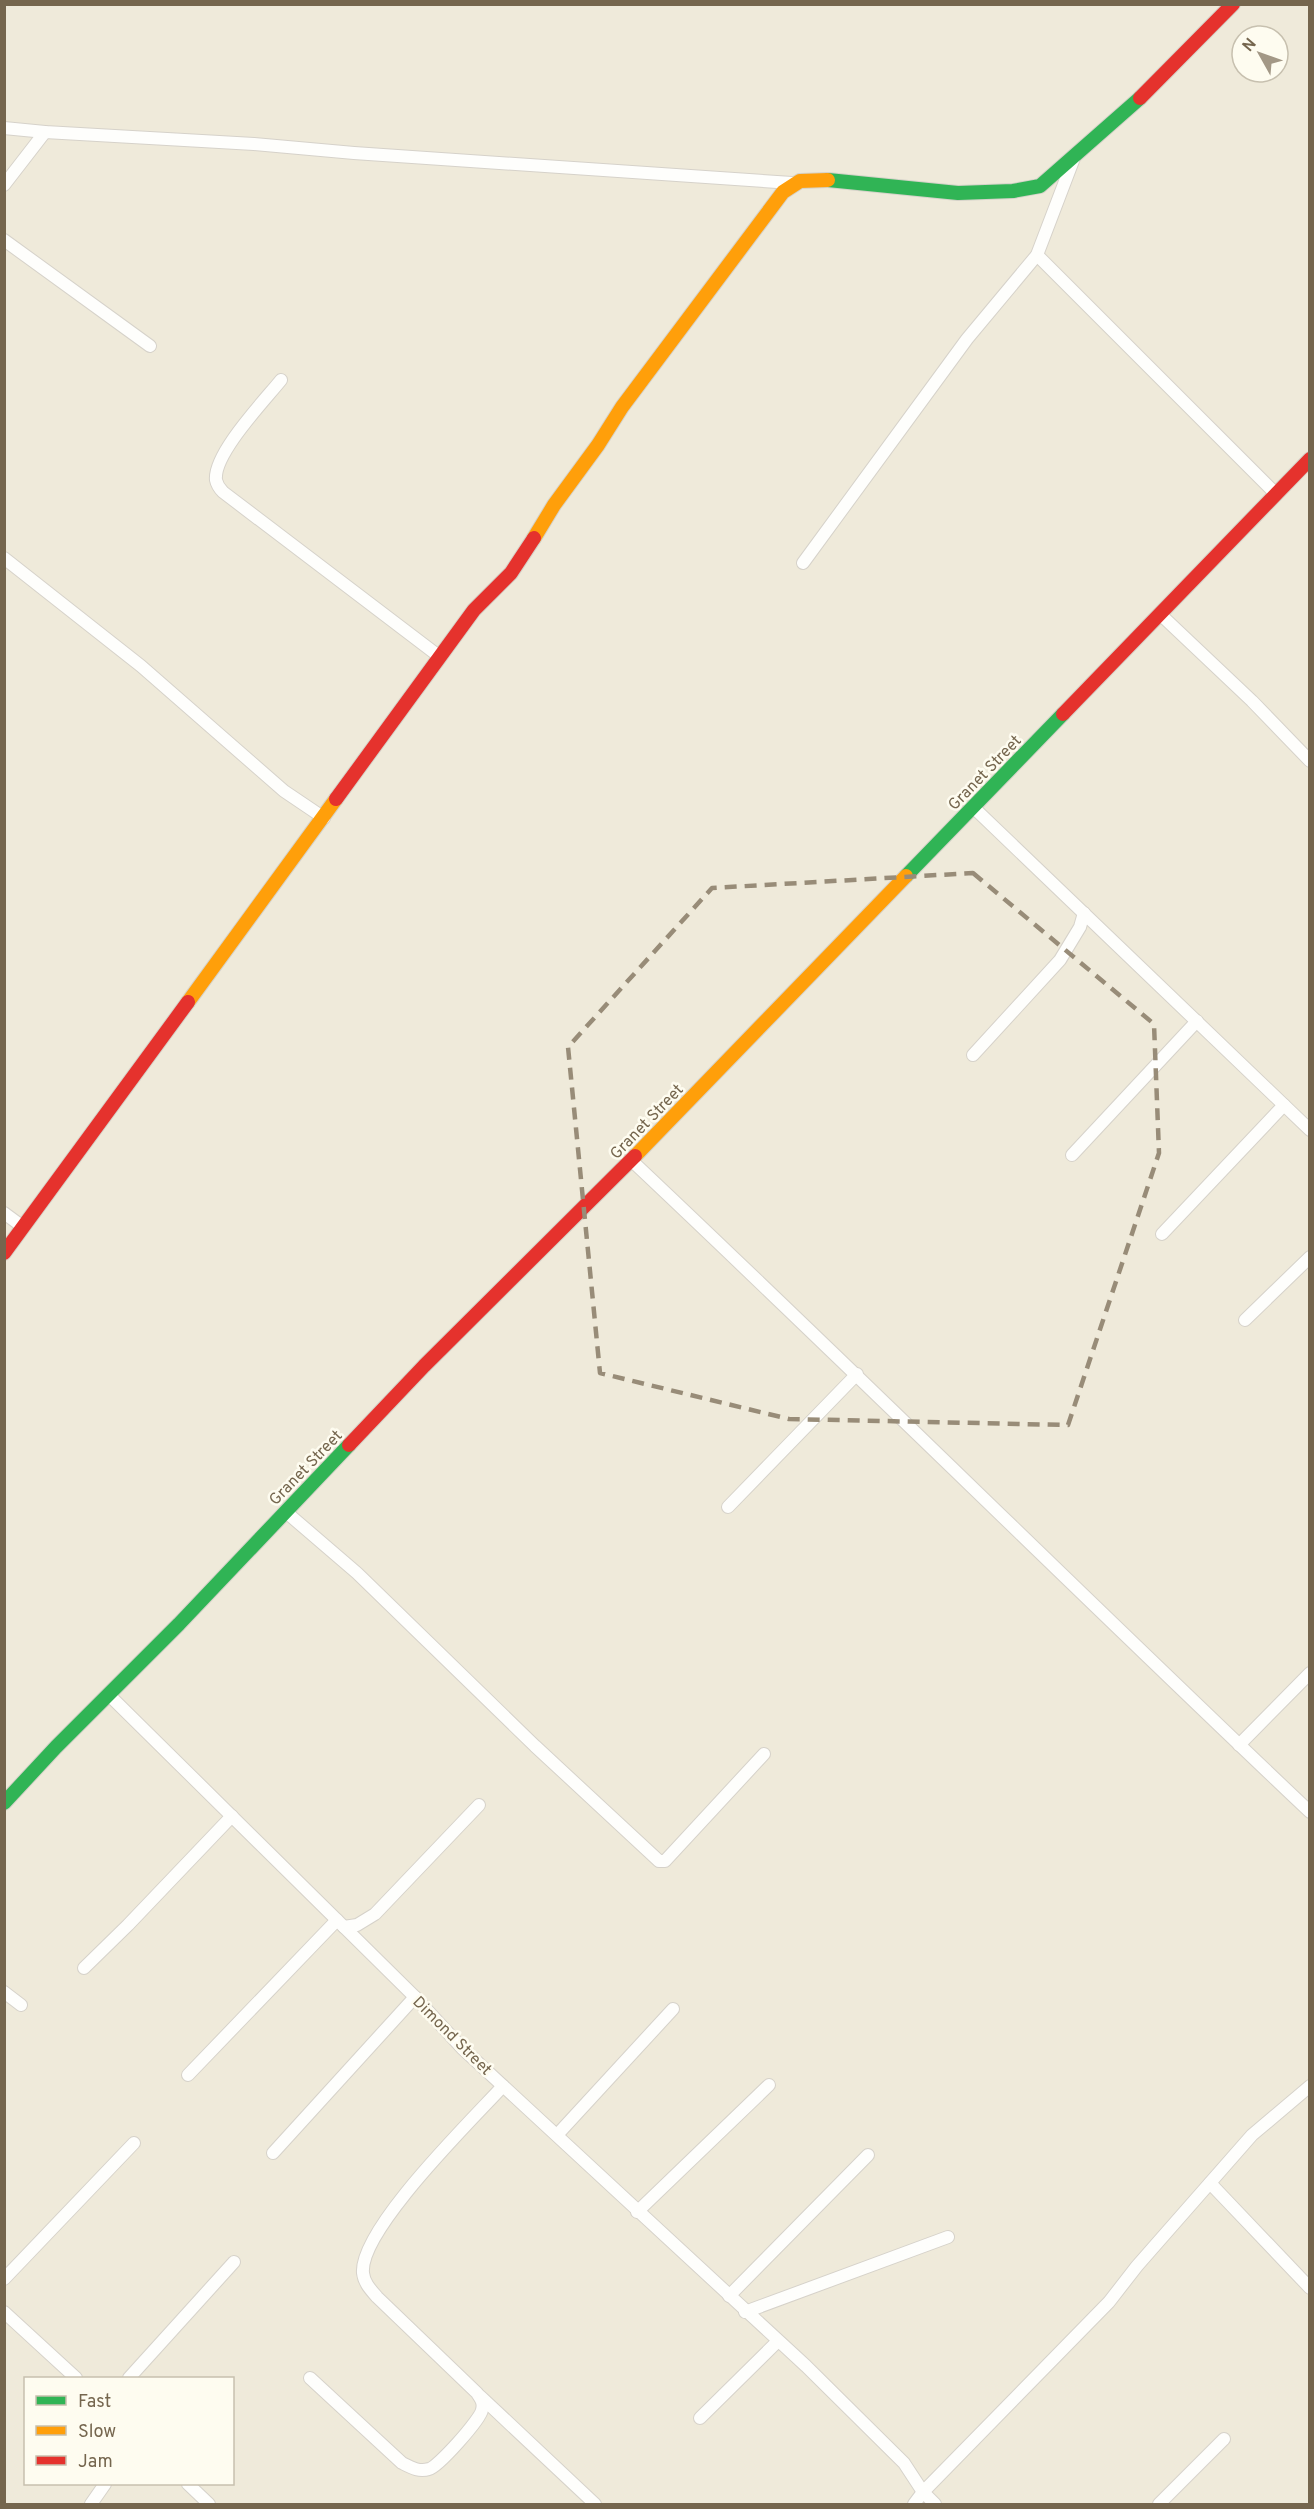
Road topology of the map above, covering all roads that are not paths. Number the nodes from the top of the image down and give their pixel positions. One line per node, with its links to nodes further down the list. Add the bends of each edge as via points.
1 (1233, 4): 4 (street, via 1127,111)
2 (4, 128): 3 (street)
3 (45, 132): 5 (street); 6 (street)
4 (1075, 157): 5 (street, via 1040,186 1021,190 954,193 821,179); 8 (street)
5 (792, 183): 16 (street, via 622,407 511,573 481,602)
6 (4, 185)
7 (4, 240): 9 (street)
8 (1037, 255): 12 (street); 14 (street, via 967,339)
9 (150, 346)
10 (281, 380): 16 (street, via 232,441 218,469 217,484)
11 (1310, 459): 12 (street, Granet Street)
12 (1276, 494): 15 (street, Granet Street)
13 (4, 558): 19 (street, via 141,666 284,791)
14 (803, 563)
15 (1160, 614): 17 (street); 18 (street, Granet Street)
16 (440, 657): 19 (street)
17 (1310, 761)
18 (973, 807): 20 (street); 26 (street, Granet Street)
19 (324, 818): 28 (street)
20 (1084, 913): 21 (street); 22 (street, via 1060,960)
21 (1197, 1021): 23 (street); 25 (street)
22 (973, 1055)
23 (1284, 1105): 24 (street); 29 (street)
24 (1310, 1130)
25 (1072, 1155)
26 (632, 1160): 33 (street); 35 (street, Granet Street, via 424,1366)
27 (4, 1213): 28 (street)
28 (23, 1227): 30 (street)
29 (1162, 1234)
30 (4, 1253)
31 (1310, 1257): 32 (street)
32 (1245, 1320)
33 (857, 1374): 34 (street); 38 (street)
34 (728, 1507)
35 (286, 1512): 37 (street, Granet Street); 39 (street, via 357,1573 659,1861 665,1861)
36 (1310, 1673): 38 (street)
37 (109, 1695): 40 (street, Granet Street); 43 (street, Dimond Street)
38 (1239, 1745): 42 (street)
39 (764, 1754)
40 (4, 1803)
41 (479, 1805): 44 (street, via 375,1914 357,1925)
42 (1310, 1812)
43 (232, 1816): 44 (street, Dimond Street); 45 (street)
44 (340, 1924): 47 (street, Dimond Street); 50 (street)
45 (84, 1968)
46 (4, 1992): 48 (street)
47 (415, 1997): 52 (street, Dimond Street); 56 (street)
48 (21, 2005)
49 (673, 2009): 54 (street)
50 (188, 2075)
51 (769, 2085): 59 (street)
52 (503, 2086): 54 (street, Dimond Street); 71 (street, via 382,2224 364,2260 363,2274 377,2297)
53 (1310, 2086): 58 (street, via 1252,2135)
54 (557, 2135): 59 (street, Dimond Street)
55 (134, 2143): 62 (street)
56 (273, 2153)
57 (868, 2155): 64 (street)
58 (1210, 2183): 63 (street); 76 (street, via 1098,2314)
59 (637, 2212): 64 (street, Dimond Street)
60 (948, 2237): 66 (street)
61 (234, 2262): 69 (street)
62 (4, 2279)
63 (1310, 2288)
64 (729, 2296): 66 (street, Dimond Street)
65 (4, 2312): 68 (street)
66 (745, 2312): 67 (street, Dimond Street)
67 (778, 2342): 72 (street); 76 (street, Dimond Street, via 904,2463)
68 (74, 2377)
69 (131, 2377)
70 (310, 2378): 71 (street, via 402,2463 418,2470 432,2468 476,2422 483,2402)
71 (477, 2393): 79 (street)
72 (700, 2418)
73 (1224, 2439): 82 (street)
74 (104, 2485): 77 (street)
75 (189, 2485): 78 (street)
76 (923, 2492): 80 (street); 81 (street)
77 (91, 2505)
78 (209, 2505)
79 (596, 2505)
80 (914, 2505)
81 (935, 2505)
82 (1159, 2505)

